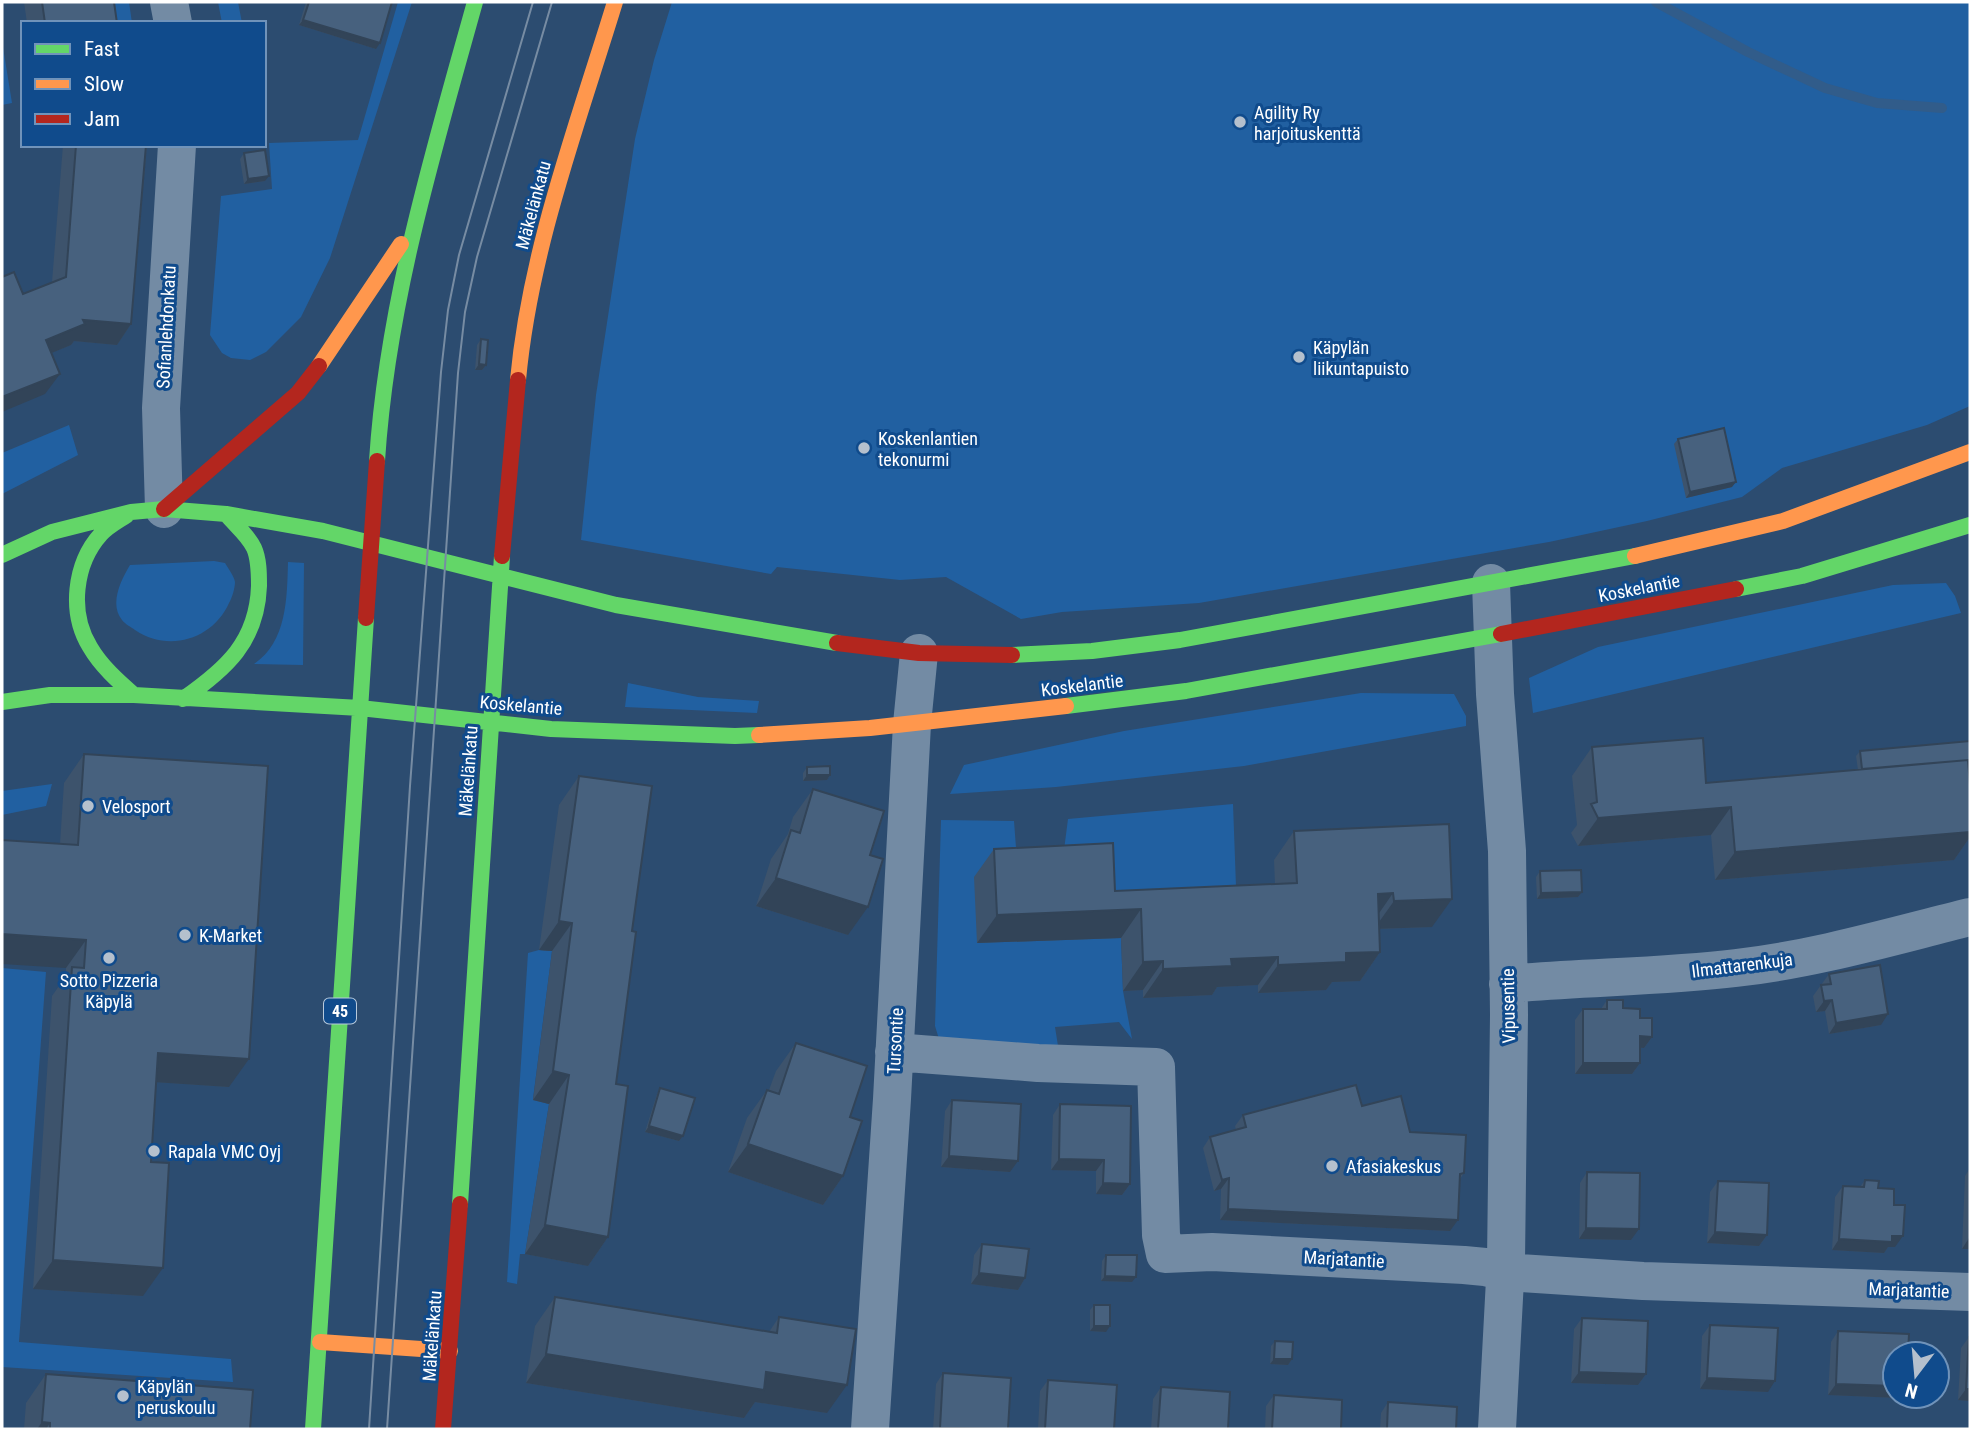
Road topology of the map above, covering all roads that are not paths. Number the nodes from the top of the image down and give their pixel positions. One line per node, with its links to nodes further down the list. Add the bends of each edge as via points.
1 (169, 2): 4 (street)
2 (475, 2): 6 (main road)
3 (615, 2): 13 (main road, Mäkelänkatu, via 531,288 521,347)
4 (173, 21)
5 (177, 147): 8 (street, Sofianlehdonkatu, via 161,408)
6 (413, 227): 8 (main road, via 298,393); 11 (main road, via 392,332)
7 (1970, 452): 14 (main road, Koskelantie, via 1783,521 1646,554)
8 (148, 511): 9 (main road, Koskelantie); 12 (main road, Koskelantie, via 52,532); 17 (main road, via 102,533 85,557 77,606 85,639)
9 (226, 514): 11 (main road, Koskelantie); 18 (main road, via 255,550 259,596 251,629 239,650 222,671)
10 (1970, 525): 15 (main road, Koskelantie, via 1802,576)
11 (370, 543): 13 (main road, Koskelantie); 20 (main road)
12 (2, 555)
13 (500, 575): 16 (main road, Koskelantie, via 643,610 806,639); 21 (main road, Mäkelänkatu)
14 (1491, 583): 15 (street, Vipusentie); 16 (main road, Koskelantie, via 1167,642 1003,656)
15 (1493, 636): 22 (main road, Koskelantie, via 1186,691); 24 (street, Vipusentie, via 1507,851)
16 (919, 653): 22 (street, Tursontie)
17 (134, 695): 18 (main road, Koskelantie); 19 (main road, Koskelantie, via 50,695)
18 (183, 699): 20 (main road, Koskelantie)
19 (2, 702)
20 (360, 708): 21 (main road, Koskelantie); 28 (main road, 45)
21 (491, 722): 22 (main road, Koskelantie, via 551,729 735,736); 29 (main road, Mäkelänkatu)
22 (912, 724): 25 (street, Tursontie)
23 (1970, 917): 24 (street, Ilmattarenkuja, via 1831,952 1738,968)
24 (1508, 984): 26 (street, Vipusentie)
25 (894, 1052): 26 (street, Marjatantie, via 1156,1067 1165,1254 1212,1252 1464,1265); 32 (street, Tursontie)
26 (1506, 1272): 27 (street, Marjatantie); 33 (street, Vipusentie)
27 (1970, 1292)
28 (320, 1342): 29 (main road); 30 (main road, 45)
29 (450, 1351): 31 (main road, Mäkelänkatu)
30 (313, 1429)
31 (443, 1429)
32 (870, 1429)
33 (1497, 1429)

